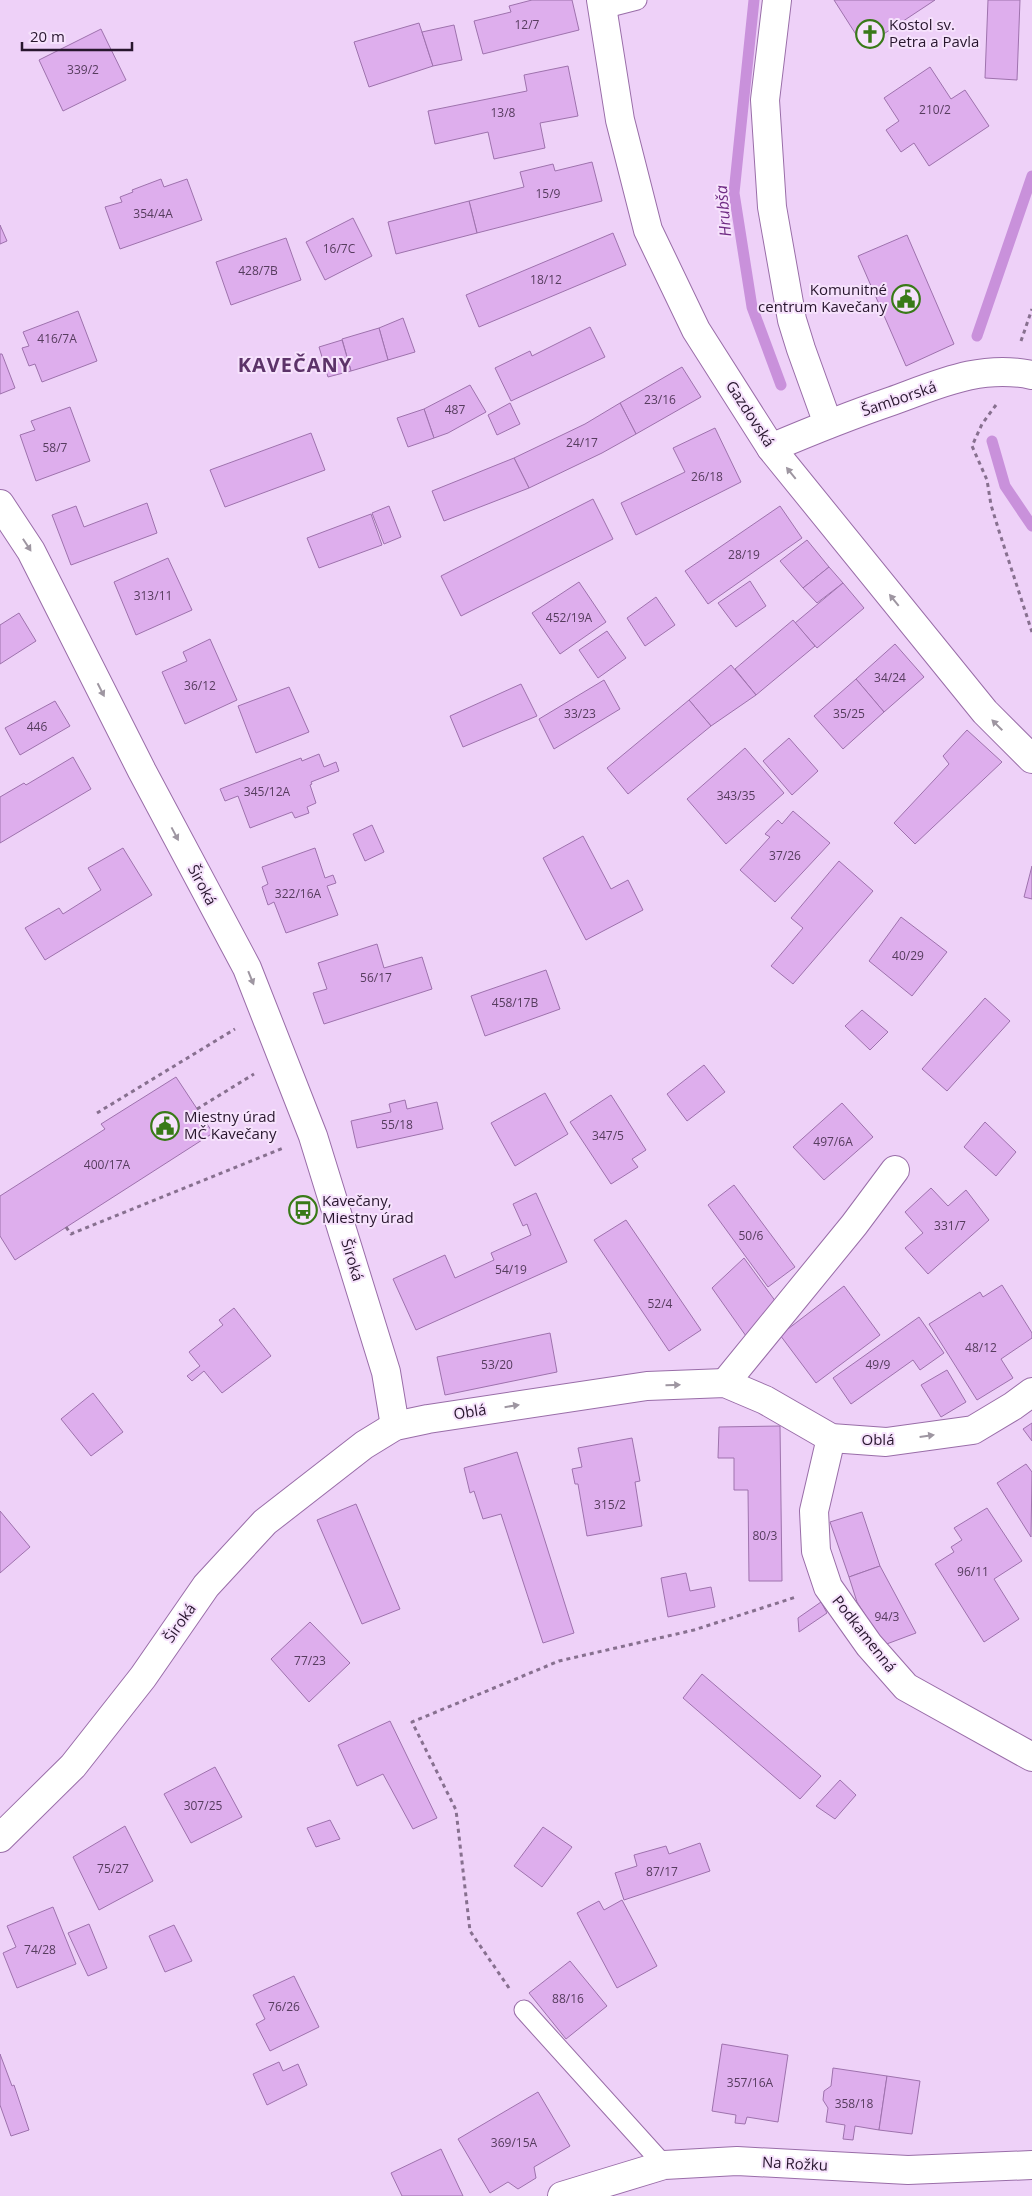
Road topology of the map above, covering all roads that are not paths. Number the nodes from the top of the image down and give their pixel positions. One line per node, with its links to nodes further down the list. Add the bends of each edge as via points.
1 (637, 0): 3 (lane)
2 (777, 0): 5 (street, via 765,100 772,207 792,320)
3 (601, 4): 6 (street, Gazdovská, via 620,120 648,230 696,330)
4 (1032, 375): 5 (street, Šamborská, via 1011,370 967,375)
5 (828, 424): 6 (street, Šamborská)
6 (771, 448): 8 (street, Gazdovská, one-way to 6, via 985,712)
7 (0, 504): 12 (street, Široká, one-way to 12, via 31,551 142,771 247,968 313,1136 386,1372)
8 (1032, 759)
9 (895, 1170): 10 (street)
10 (725, 1383): 12 (street, Oblá, one-way to 10, via 647,1386); 13 (street, Oblá, via 765,1400)
11 (1032, 1392): 13 (street, Oblá, one-way to 11, via 886,1442 973,1430)
12 (395, 1426): 15 (street, Široká, via 364,1445 265,1522 206,1586 143,1677 73,1766)
13 (831, 1438): 14 (street, Podkamenná, via 814,1510 816,1551 828,1587 869,1645 906,1687)
14 (1032, 1757)
15 (0, 1838)
16 (524, 2010): 17 (lane)
17 (664, 2165): 18 (street, Na Rožku, via 737,2162 908,2170); 19 (street, Na Rožku)
18 (1032, 2165)
19 (562, 2196)

